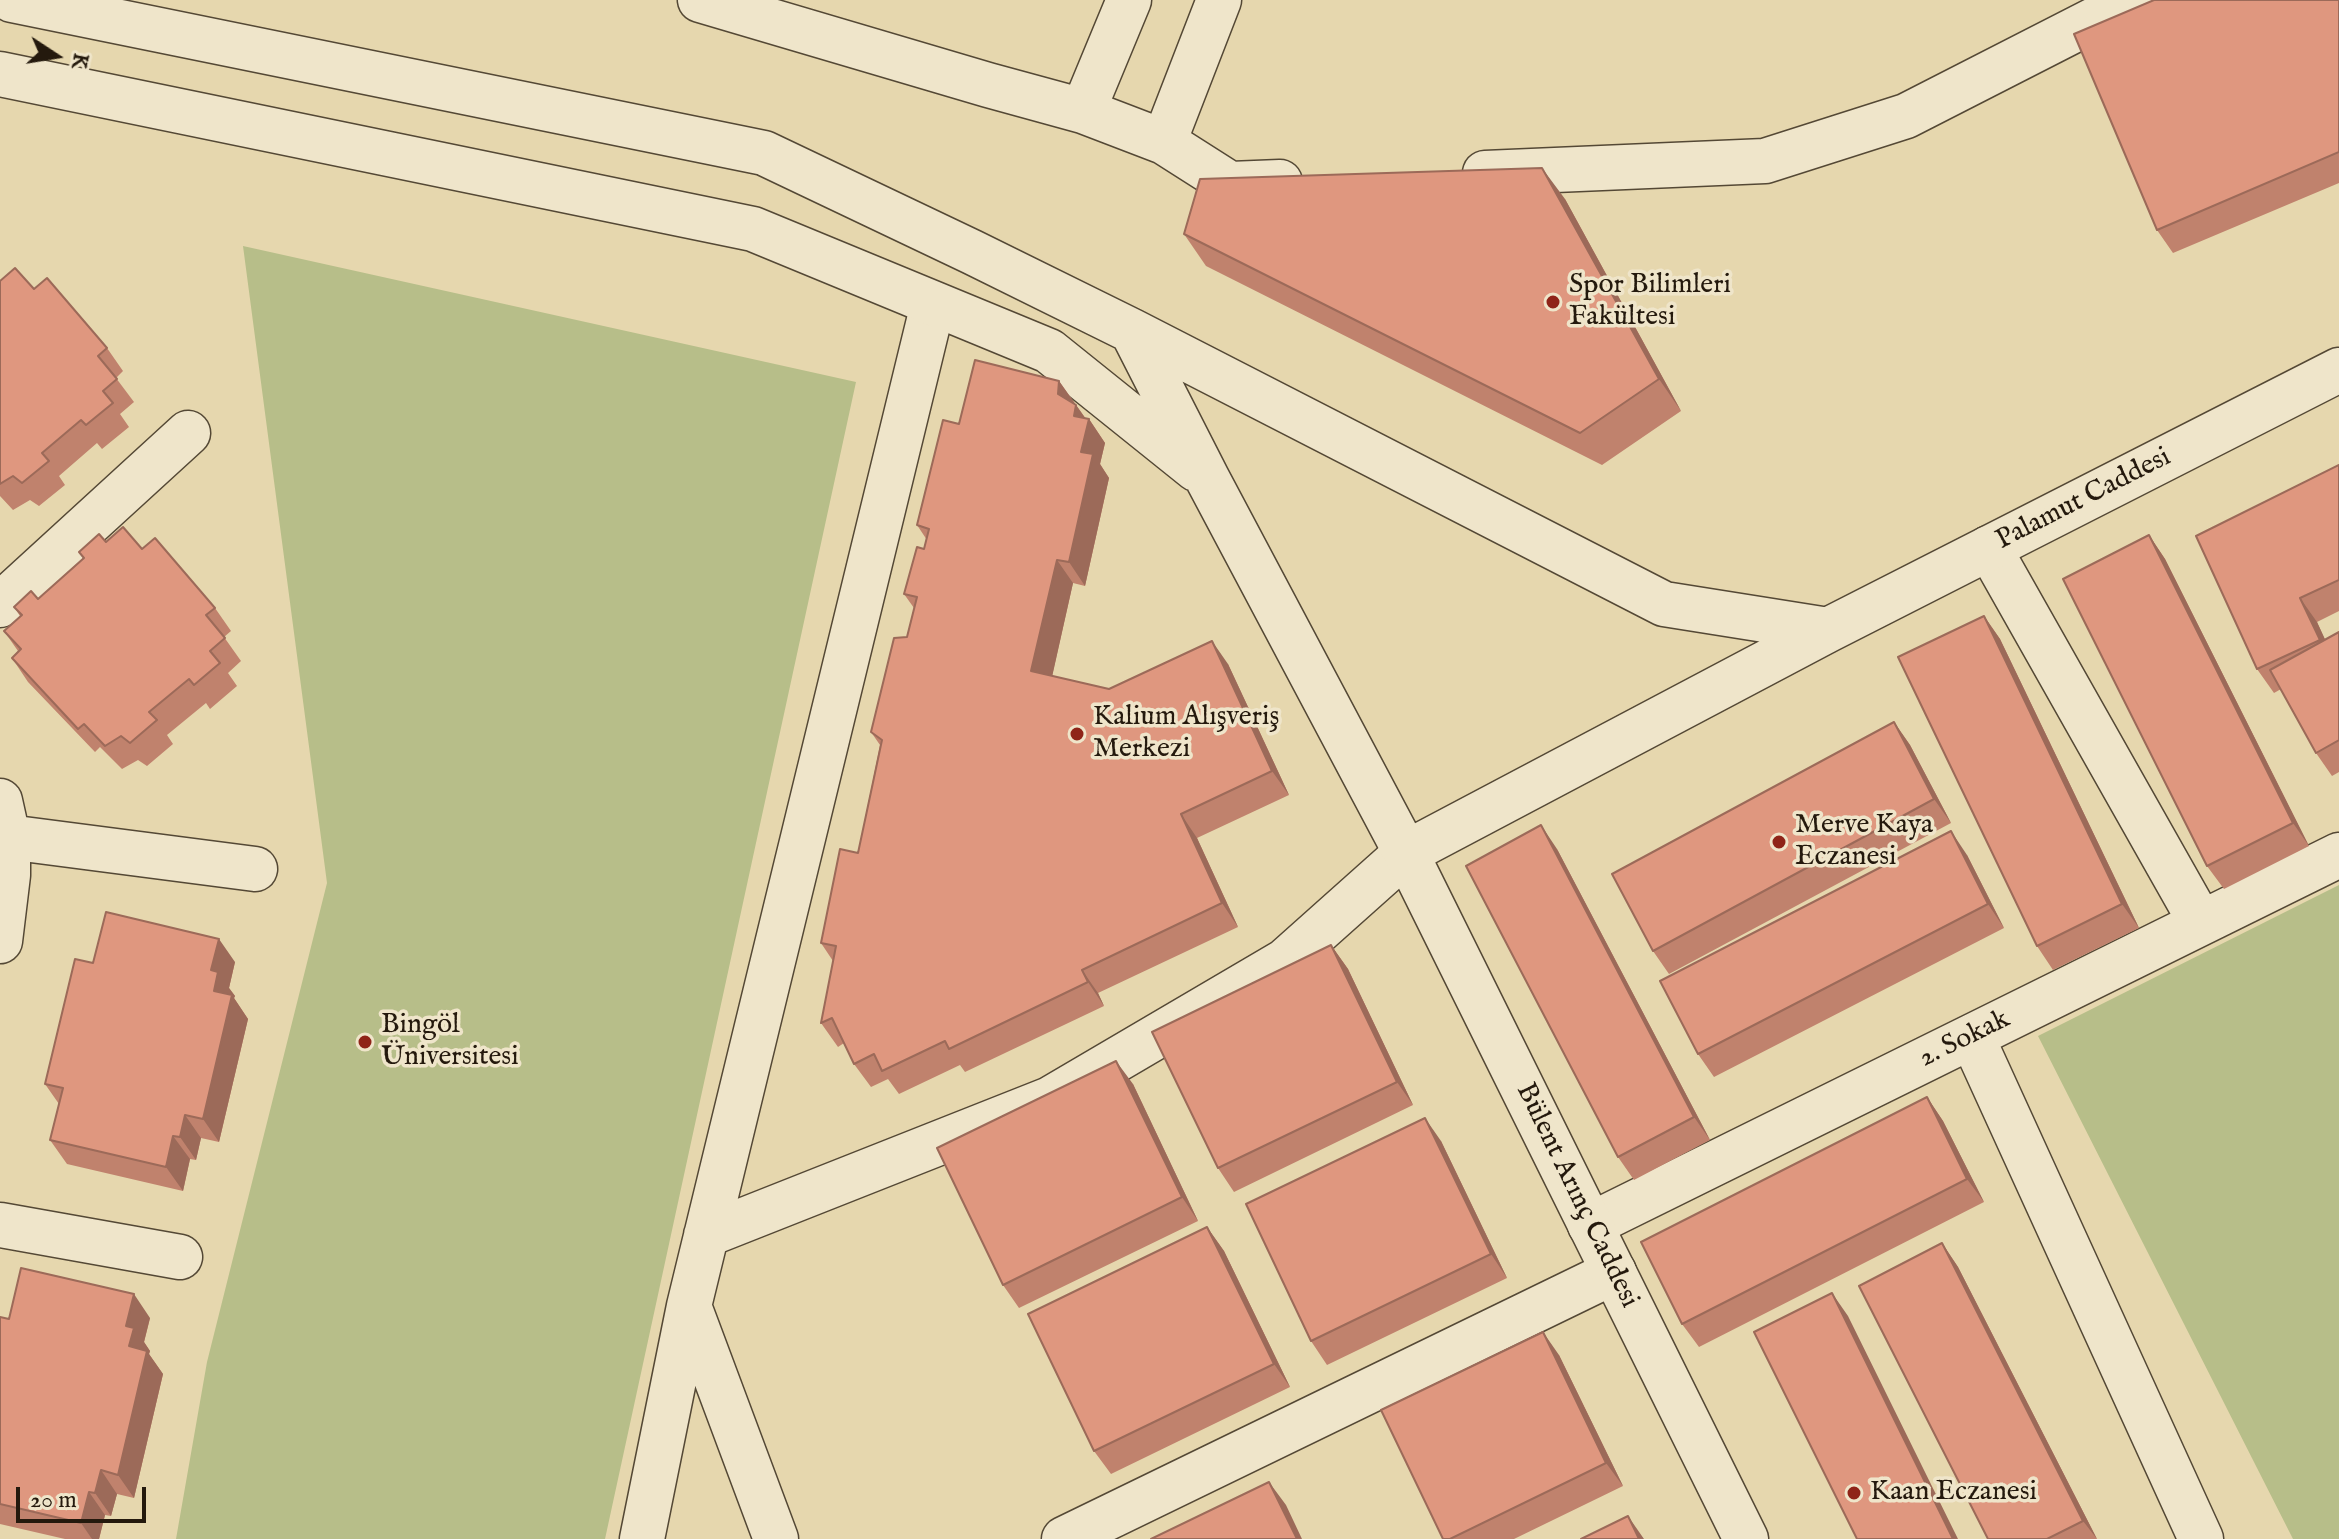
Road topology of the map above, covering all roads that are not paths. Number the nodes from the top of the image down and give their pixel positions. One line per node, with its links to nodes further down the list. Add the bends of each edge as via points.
1 (12, 0): 12 (street, via 764,153)
2 (700, 0): 7 (street)
3 (1129, 0): 7 (street)
4 (1219, 0): 8 (street)
5 (2133, 0): 9 (street, via 1906,116 1765,161)
6 (0, 74): 11 (street, via 753,229)
7 (1083, 111): 8 (street)
8 (1164, 142): 10 (street, via 1230,184)
9 (1450, 174)
10 (1324, 180)
11 (933, 304): 15 (street, via 1049,351); 28 (street)
12 (1132, 331): 15 (street, Bülent Arınç Caddesi); 18 (street, via 1664,604)
13 (2339, 370): 16 (street, Palamut Caddesi)
14 (188, 433): 17 (street)
15 (1207, 478): 20 (street, Bülent Arınç Caddesi)
16 (1989, 548): 18 (street, Palamut Caddesi); 24 (street)
17 (0, 605)
18 (1828, 630): 20 (street, Palamut Caddesi)
19 (4, 819): 22 (street); 23 (street, via 8,875)
20 (1406, 853): 27 (street, Bülent Arınç Caddesi); 28 (street, Palamut Caddesi, via 1285,961 1050,1099)
21 (2339, 855): 24 (street, 2. Sokak)
22 (255, 869)
23 (2, 915)
24 (2201, 923): 25 (street, 2. Sokak)
25 (1972, 1037): 27 (street, 2. Sokak); 36 (street)
26 (0, 1225): 29 (street)
27 (1590, 1225): 30 (street, Bülent Arınç Caddesi)
28 (706, 1235): 31 (street)
29 (180, 1257)
30 (1614, 1272): 34 (street); 35 (street, Bülent Arınç Caddesi)
31 (689, 1306): 32 (street); 33 (street)
32 (642, 1539)
33 (776, 1539)
34 (1064, 1539)
35 (1746, 1539)
36 (2201, 1539)

